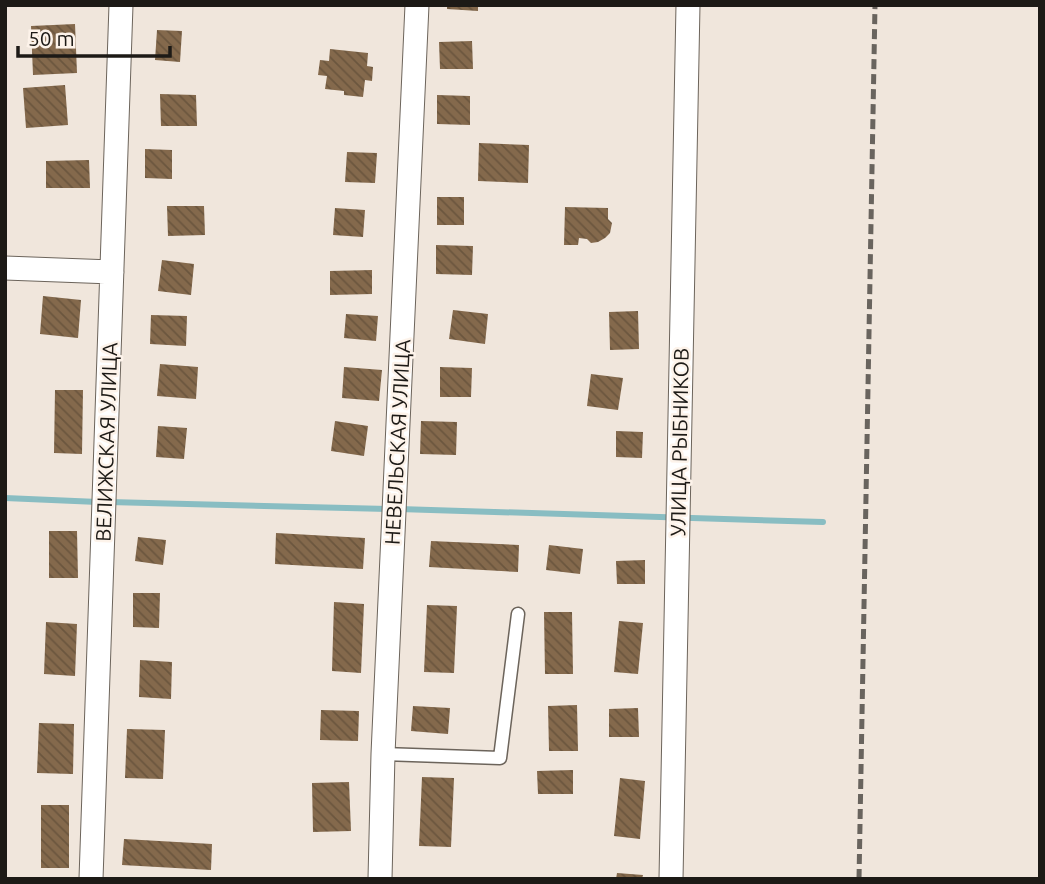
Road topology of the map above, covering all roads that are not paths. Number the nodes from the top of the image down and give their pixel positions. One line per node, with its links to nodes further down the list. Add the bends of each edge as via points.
1 (121, 5): 5 (street, ВЕЛИЖСКАЯ УЛИЦА)
2 (417, 5): 7 (street, НЕВЕЛЬСКАЯ УЛИЦА)
3 (688, 5): 10 (street, УЛИЦА РЫБНИКОВ)
4 (5, 268): 5 (street)
5 (112, 272): 8 (street, ВЕЛИЖСКАЯ УЛИЦА)
6 (518, 614): 7 (lane, via 500,758)
7 (383, 754): 9 (street, НЕВЕЛЬСКАЯ УЛИЦА)
8 (91, 879)
9 (380, 879)
10 (671, 879)

